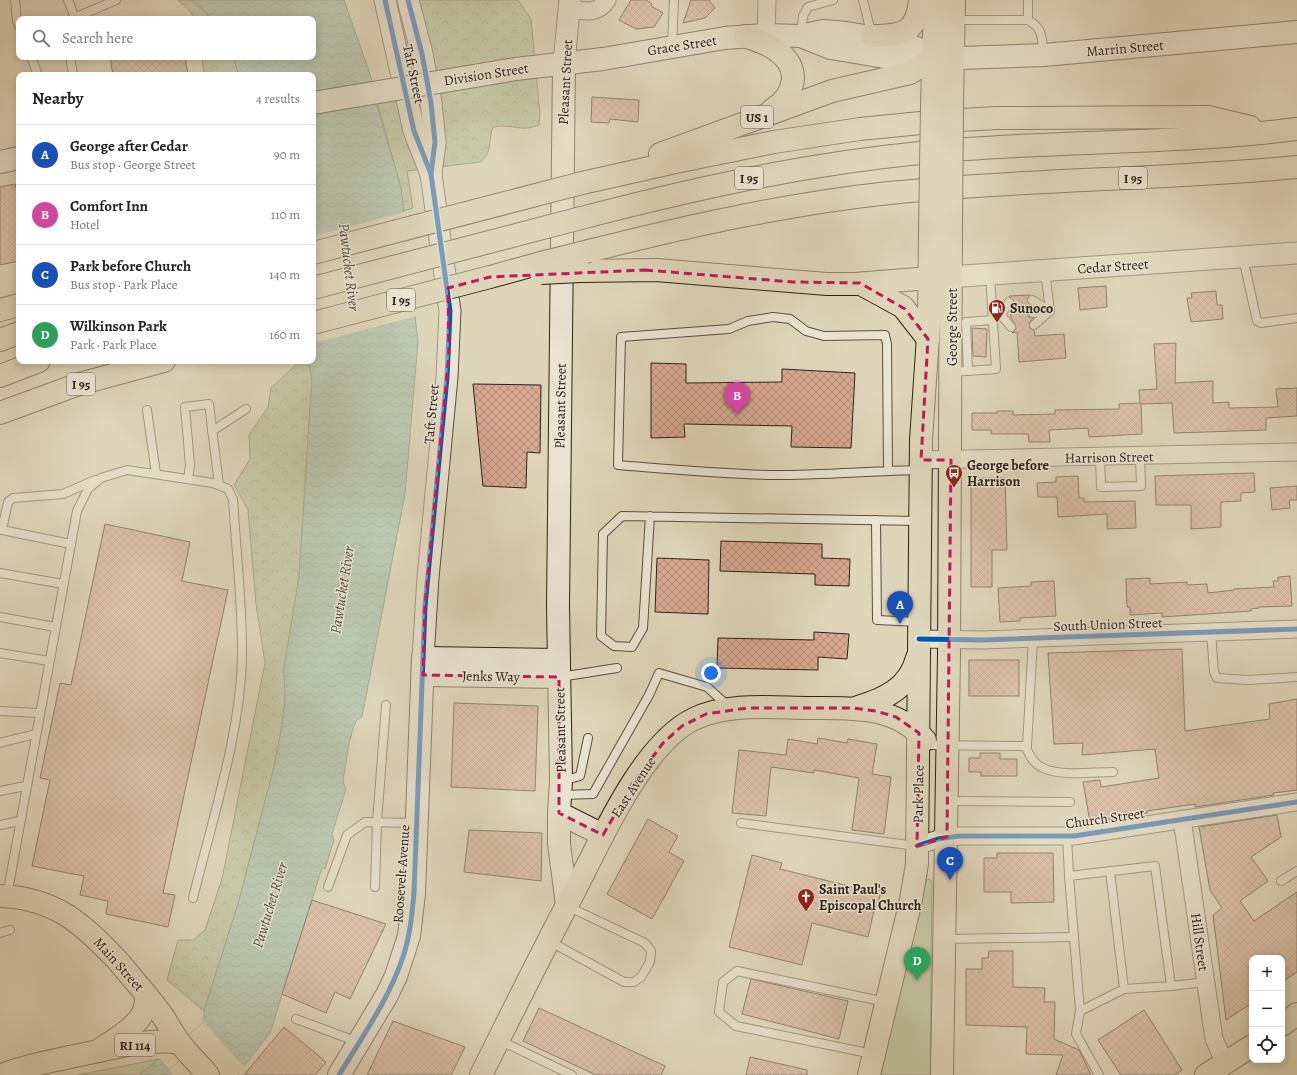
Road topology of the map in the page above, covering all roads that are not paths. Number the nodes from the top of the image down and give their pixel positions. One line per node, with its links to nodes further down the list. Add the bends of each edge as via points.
1 (15, 0): 17 (lane)
2 (68, 0): 18 (lane)
3 (116, 0): 19 (lane)
4 (385, 0): 35 (street, Taft Street)
5 (408, 0): 34 (street, Taft Street)
6 (607, 0): 15 (street, via 601,8 594,11)
7 (674, 0): 25 (lane)
8 (767, 0): 22 (street)
9 (833, 0): 14 (lane)
10 (863, 0): 24 (lane)
11 (920, 0): 24 (main road, via 917,16 908,30 893,36)
12 (935, 0): 27 (main road, George Street)
13 (1028, 0): 20 (lane)
14 (814, 2): 23 (lane, via 805,11 801,22)
15 (569, 4): 30 (street, Pleasant Street)
16 (954, 10): 20 (lane); 27 (main road, George Street)
17 (17, 16)
18 (73, 16)
19 (79, 16)
20 (1028, 20): 26 (lane, via 1040,30)
21 (1297, 32): 26 (main road, Marrin Street)
22 (755, 35): 23 (main road, Grace Street); 25 (main road, Grace Street); 36 (main road, via 783,55 793,77 793,85 786,98)
23 (801, 36): 24 (main road, Grace Street, via 834,31); 27 (main road, Grace Street, via 824,46 850,52 902,60)
24 (872, 36): 27 (main road, Grace Street, via 905,43)
25 (672, 47): 30 (main road, Grace Street)
26 (1044, 55): 27 (main road, Marrin Street)
27 (943, 58): 36 (main road, US 1, via 910,73 849,86); 44 (main road, George Street, bridge)
28 (33, 60): 31 (lane)
29 (70, 60): 32 (lane)
30 (564, 64): 33 (main road, Division Street, bridge, via 516,69); 105 (main road, Pleasant Street)
31 (37, 72)
32 (72, 72)
33 (316, 102)
34 (431, 103): 35 (street); 42 (street, Taft Street, via 435,142)
35 (408, 106): 42 (street, Taft Street, via 419,146)
36 (762, 116): 43 (main road, US 1)
37 (1297, 129): 38 (main road, I 95)
38 (1271, 132): 43 (main road, via 1208,117 998,118 941,121 860,129 774,142); 54 (main road, I 95, bridge, via 976,148 867,158 731,181)
39 (16, 159): 40 (main road)
40 (0, 162)
41 (1297, 167): 48 (main road, I 95, bridge, via 996,185 831,200 690,226 589,251)
42 (431, 174): 104 (street, Taft Street, via 448,290 449,332 425,606)
43 (582, 183): 45 (main road, US 1, bridge)
44 (941, 231): 51 (main road, George Street); 52 (main road, George Street)
45 (316, 252)
46 (1297, 253): 47 (street, Cedar Street)
47 (1242, 257): 49 (street, Cedar Street); 63 (lane, via 1256,321 1261,323)
48 (541, 268): 53 (main road, bridge, via 580,271 645,270 793,282); 64 (main road, I 95, bridge, via 490,277)
49 (1045, 270): 50 (street, Cedar Street); 59 (lane)
50 (990, 274): 51 (street, Cedar Street); 62 (lane)
51 (951, 277): 52 (street, Cedar Street); 72 (main road, George Street)
52 (930, 278): 53 (main road); 69 (main road, George Street)
53 (860, 283): 69 (main road, via 903,307)
54 (316, 287)
55 (1032, 300): 59 (lane)
56 (1009, 302): 62 (lane)
57 (16, 305): 58 (main road)
58 (0, 310)
59 (1050, 311): 60 (lane); 65 (lane)
60 (1033, 313)
61 (1010, 314): 62 (lane)
62 (995, 317): 66 (lane); 72 (lane, via 966,322); 72 (lane, via 996,369)
63 (1297, 318)
64 (316, 322)
65 (1034, 325)
66 (1011, 327)
67 (16, 334): 68 (main road)
68 (0, 340)
69 (928, 340): 82 (main road, George Street)
70 (31, 364): 73 (main road)
71 (153, 364): 76 (main road, I 95, via 79,384)
72 (960, 372): 81 (main road, George Street)
73 (0, 376)
74 (246, 409): 77 (lane)
75 (147, 410): 84 (lane)
76 (0, 413)
77 (212, 431): 86 (lane, via 208,404 186,407 190,465); 87 (lane)
78 (1297, 452): 79 (street, Harrison Street)
79 (1140, 456): 80 (street, Harrison Street); 80 (lane, via 1141,486 1101,487)
80 (1100, 457): 81 (street, Harrison Street)
81 (951, 460): 82 (street, Harrison Street); 101 (main road, George Street)
82 (921, 465): 83 (lane); 90 (main road, George Street)
83 (888, 471): 83 (lane, via 773,475 618,465 621,338 729,329 748,321 773,317 790,319 806,331 824,336 884,335 887,344)
84 (156, 474): 85 (lane, via 127,470); 86 (lane)
85 (101, 478): 91 (lane, via 63,494 13,498 8,502); 92 (lane, via 88,489 80,503)
86 (188, 479): 87 (lane)
87 (219, 485): 142 (lane, via 228,489 233,499 242,650 240,684 232,741)
88 (650, 516): 88 (lane, via 622,516 603,534 602,636 614,646 632,647 643,628); 89 (lane)
89 (876, 520): 90 (lane); 99 (lane, via 877,620)
90 (920, 521): 99 (main road, George Street)
91 (1, 530): 92 (lane)
92 (71, 544): 94 (lane)
93 (0, 573): 94 (lane)
94 (63, 584): 96 (lane)
95 (0, 617): 96 (lane)
96 (55, 627): 103 (lane)
97 (1297, 629): 98 (street, South Union Street)
98 (1211, 632): 100 (street, South Union Street); 107 (lane, via 1214,672 1217,678)
99 (919, 637): 101 (street, South Union Street); 109 (main road, via 913,672 897,690 879,700); 115 (main road, Park Place)
100 (1033, 639): 101 (street, South Union Street); 117 (lane)
101 (949, 647): 115 (main road, Park Place)
102 (0, 653): 103 (lane)
103 (49, 661): 112 (lane)
104 (423, 666): 105 (main road, Jenks Way); 128 (main road, Roosevelt Avenue)
105 (559, 668): 106 (lane); 122 (main road, Pleasant Street)
106 (617, 668)
107 (1297, 678)
108 (386, 705): 127 (lane)
109 (853, 708): 110 (main road, East Avenue); 115 (main road, East Avenue, via 885,713 904,721)
110 (732, 709): 122 (lane, via 707,687 659,673 593,794); 131 (main road, East Avenue, via 706,714 673,733 642,770)
111 (0, 710): 112 (lane)
112 (39, 713): 113 (lane)
113 (35, 734): 116 (lane); 119 (lane)
114 (588, 738): 122 (lane, via 580,776)
115 (929, 742): 117 (lane); 121 (main road, via 938,759); 134 (main road, Park Place)
116 (0, 743)
117 (1026, 748): 118 (lane, via 1032,760 1041,767 1056,772)
118 (1113, 772)
119 (25, 786): 120 (lane); 126 (lane)
120 (0, 791)
121 (947, 792): 123 (lane); 133 (main road, Park Place)
122 (560, 796): 131 (main road); 143 (main road, Pleasant Street, via 559,844)
123 (1070, 802)
124 (1297, 802): 125 (street, Church Street)
125 (1182, 819): 132 (street, Church Street); 149 (street, Hill Street)
126 (19, 821): 130 (lane); 141 (lane)
127 (377, 822): 128 (lane); 139 (lane, via 365,822 347,835); 140 (lane)
128 (417, 823): 159 (main road, Roosevelt Avenue, via 409,936 396,976)
129 (741, 823): 134 (lane)
130 (0, 825)
131 (604, 835): 143 (main road, East Avenue)
132 (1067, 836): 133 (street, Church Street); 137 (lane)
133 (947, 837): 134 (street, Church Street); 147 (main road, Park Place)
134 (917, 846): 153 (main road, Park Place, via 913,888)
135 (1110, 871): 137 (lane); 150 (lane, via 1155,866); 151 (lane)
136 (1297, 871): 138 (lane)
137 (1069, 876): 146 (lane)
138 (1281, 881)
139 (328, 887)
140 (375, 887)
141 (3, 896): 152 (main road, Main Street, via 36,901 75,920 95,936)
142 (193, 898)
143 (567, 905): 148 (main road, East Avenue); 148 (lane, via 645,943 651,951 650,962 641,977 634,982 624,982)
144 (10, 930): 145 (lane)
145 (0, 933)
146 (1074, 937): 147 (lane); 154 (lane)
147 (944, 939): 172 (main road, Park Place)
148 (548, 941): 158 (main road, East Avenue)
149 (1206, 982): 150 (lane); 163 (street, Hill Street, via 1214,1039)
150 (1171, 986): 151 (lane)
151 (1124, 989): 154 (lane)
152 (146, 994): 160 (main road, Main Street); 162 (main road, via 144,1011 139,1019 115,1040)
153 (887, 1002): 164 (main road, Park Place); 164 (lane, via 736,971 723,982 719,1012 736,1026)
154 (1080, 1011): 173 (lane, via 1076,1034)
155 (1297, 1014): 157 (main road)
156 (296, 1019): 159 (lane)
157 (1285, 1023)
158 (499, 1039): 170 (main road, East Avenue); 171 (lane)
159 (359, 1042): 169 (main road, Roosevelt Avenue)
160 (179, 1043): 162 (main road, RI 114, via 152,1042); 168 (main road, Main Street)
161 (1249, 1048): 163 (main road)
162 (92, 1053): 165 (main road, RI 114)
163 (1225, 1063): 174 (main road)
164 (872, 1065)
165 (26, 1067): 166 (main road); 167 (main road, RI 114)
166 (0, 1073)
167 (2, 1075)
168 (208, 1075)
169 (339, 1075)
170 (481, 1075)
171 (572, 1075)
172 (942, 1075)
173 (1099, 1075)
174 (1206, 1075)

